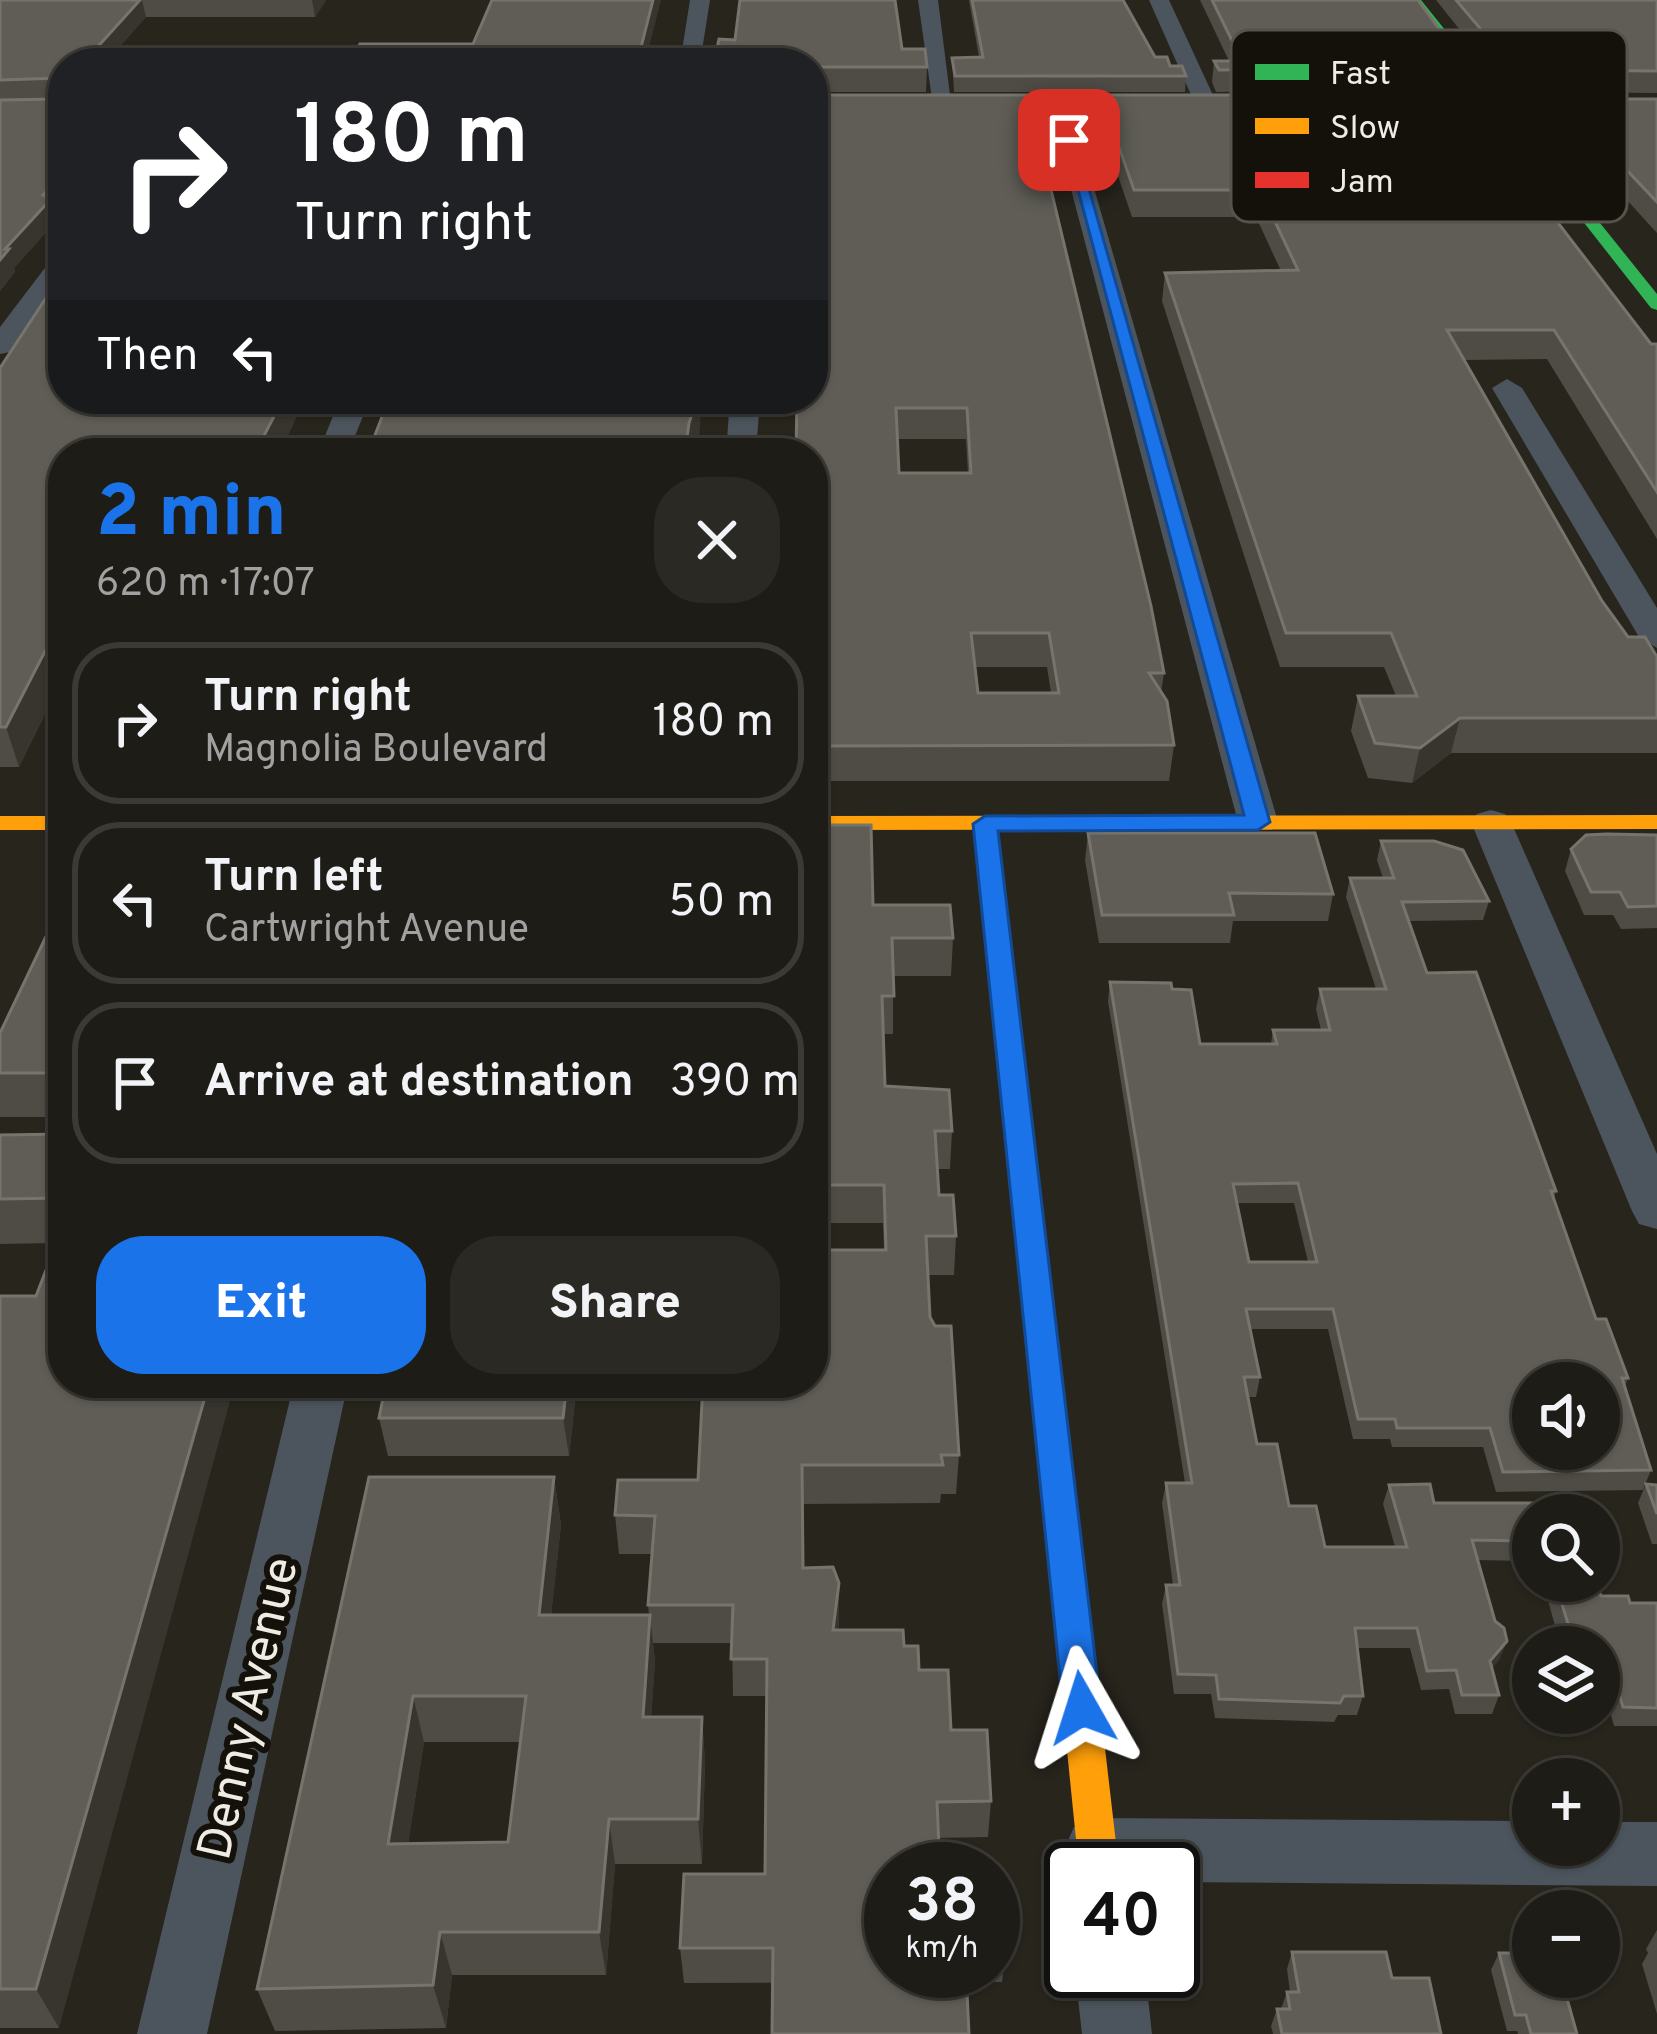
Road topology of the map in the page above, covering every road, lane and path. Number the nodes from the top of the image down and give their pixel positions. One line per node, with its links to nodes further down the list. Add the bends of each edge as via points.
1 (700, 0): 6 (street)
2 (928, 0): 7 (street)
3 (1160, 0): 8 (street)
4 (1415, 0): 5 (main road)
5 (1439, 30)
6 (692, 48)
7 (944, 106)
8 (1207, 106)
9 (1069, 140): 16 (street)
10 (1591, 222): 12 (main road)
11 (48, 281): 13 (street)
12 (1657, 305)
13 (0, 346)
14 (1507, 388): 15 (street)
15 (1657, 637)
16 (1258, 822): 17 (main road); 22 (main road)
17 (1491, 822): 18 (main road); 23 (street)
18 (1657, 822)
19 (0, 823): 20 (main road)
20 (48, 823)
21 (828, 823): 22 (main road)
22 (985, 824): 25 (main road)
23 (1657, 1211)
24 (318, 1398): 29 (street, Denny Avenue)
25 (1096, 1842)
26 (1657, 1854): 27 (street)
27 (1200, 1858)
28 (1113, 1998): 30 (street)
29 (172, 2034)
30 (1117, 2034)

